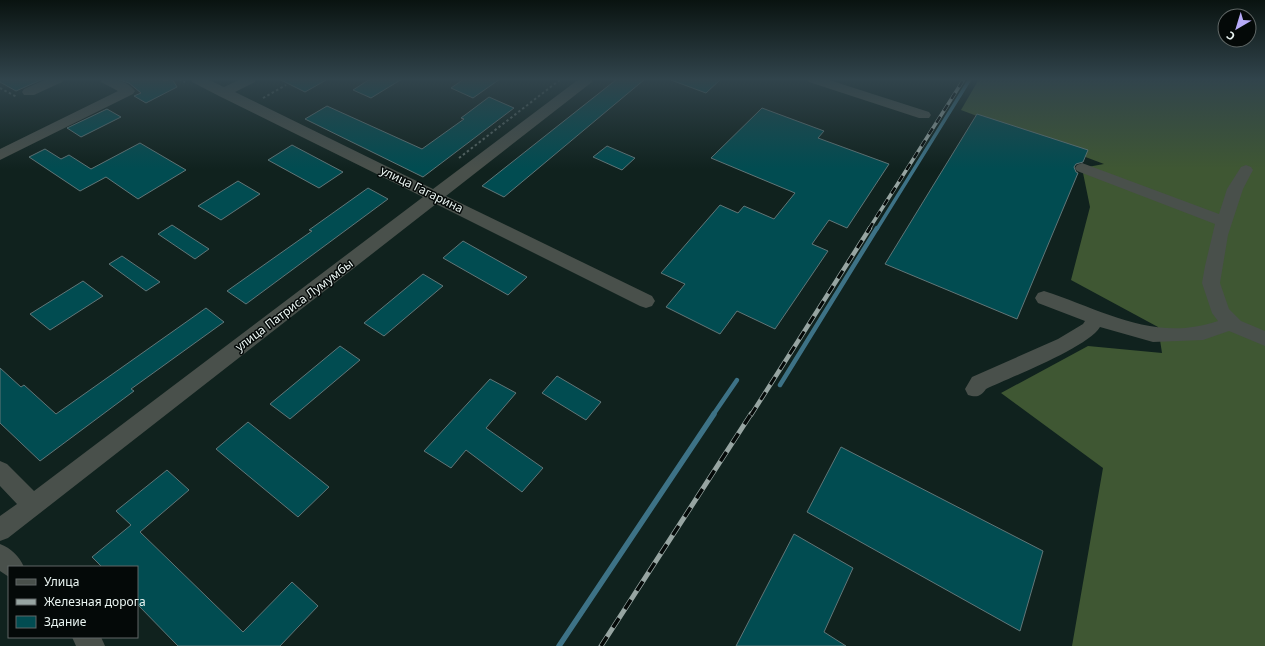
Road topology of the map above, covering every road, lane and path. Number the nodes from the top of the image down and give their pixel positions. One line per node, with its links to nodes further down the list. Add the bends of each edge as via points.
1 (92, 109): 7 (street)
2 (257, 109): 11 (street, улица Гагарина)
3 (522, 109): 8 (path)
4 (548, 109): 11 (street, улица Патриса Лумумбы)
5 (906, 109): 6 (street)
6 (924, 115)
7 (0, 155)
8 (457, 159)
9 (1082, 168): 12 (street)
10 (1246, 170): 12 (street, via 1235,189)
11 (436, 196): 14 (street, улица Гагарина); 20 (street, улица Патриса Лумумбы)
12 (1225, 222): 16 (street, via 1211,283 1221,313)
13 (1044, 298): 15 (street)
14 (646, 301)
15 (1096, 318): 16 (street, via 1153,335 1203,333); 18 (street, via 1089,329 1065,344 979,383)
16 (1231, 323): 17 (street)
17 (1265, 339)
18 (975, 389)
19 (0, 471): 20 (street)
20 (32, 504): 21 (street, улица Патриса Лумумбы)
21 (0, 530)
22 (0, 555): 23 (street)
23 (11, 566)
24 (85, 638): 25 (street)
25 (93, 646)

